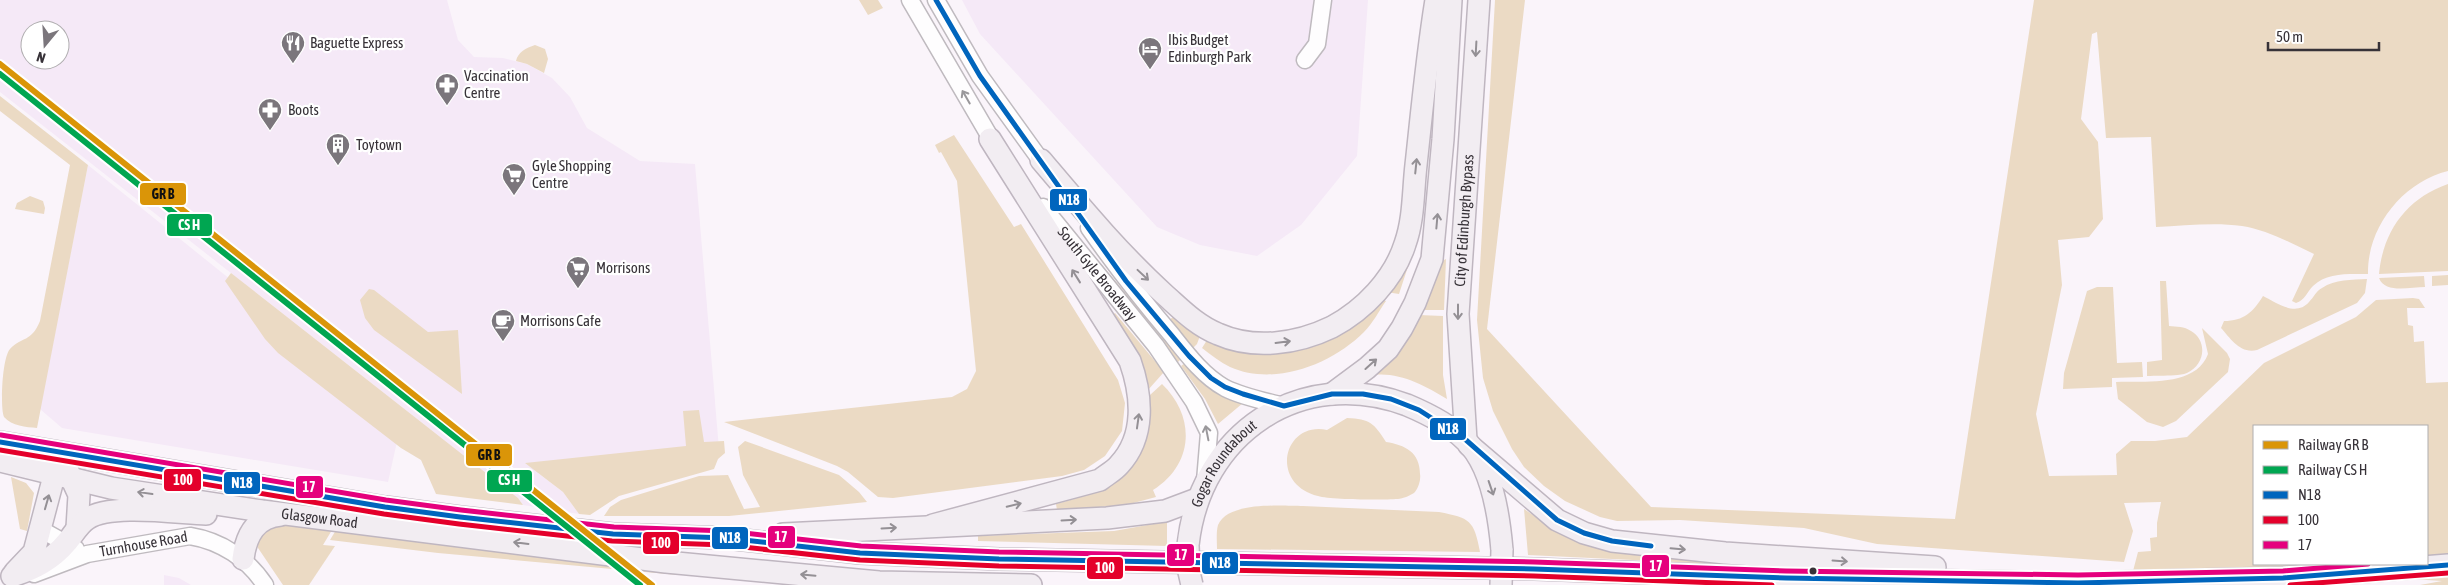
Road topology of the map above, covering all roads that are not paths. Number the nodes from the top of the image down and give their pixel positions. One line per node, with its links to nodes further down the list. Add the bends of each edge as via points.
1 (910, 0): 8 (street, South Gyle Broadway, one-way to 1)
2 (936, 0): 9 (street, South Gyle Broadway, via 980,76)
3 (1323, 0): 7 (street, via 1317,44)
4 (1436, 0): 9 (main road, one-way to 4, via 1120,252 1194,322 1220,335 1251,342 1285,342 1321,332 1367,302 1396,264 1405,245 1412,212)
5 (1451, 0): 10 (main road, City of Edinburgh Bypass, one-way to 5, via 1388,349 1415,303 1432,259)
6 (1479, 0): 13 (main road, City of Edinburgh Bypass, one-way to 13, via 1458,314)
7 (1304, 60)
8 (990, 139): 18 (street, South Gyle Broadway, one-way to 8, via 1209,433 1194,402 1156,346); 21 (main road, one-way to 8, via 1100,480 1119,465 1136,434 1139,418 1140,394 1130,361)
9 (1041, 160): 11 (street, South Gyle Broadway, via 1126,281 1189,356 1225,387)
10 (1332, 394): 11 (main road, Gogar Roundabout); 13 (main road, Gogar Roundabout, via 1363,394 1391,399 1418,410)
11 (1284, 406): 18 (main road, Gogar Roundabout, via 1253,424 1234,440 1218,459)
12 (0, 442): 14 (main road, Glasgow Road)
13 (1468, 443): 30 (main road, Gogar Roundabout, one-way to 30, via 1557,520 1584,533 1612,541 1726,553); 35 (main road, one-way to 35, bridge, via 1491,487 1497,508 1502,550)
14 (46, 448): 15 (main road, Glasgow Road); 17 (main road)
15 (85, 455): 17 (main road); 24 (main road, Glasgow Road, via 385,507 613,534)
16 (0, 460): 17 (main road, Glasgow Road)
17 (64, 474): 19 (main road, Glasgow Road, one-way to 17, via 111,488); 22 (main road, one-way to 17); 23 (main road, via 78,495)
18 (1201, 490): 21 (main road, one-way to 18, via 1107,518 1158,512); 34 (main road, Gogar Roundabout, bridge, via 1190,525 1188,545)
19 (245, 508): 20 (main road, Glasgow Road); 23 (main road, via 224,515 118,510 96,514)
20 (289, 514): 26 (main road, via 260,521 247,538); 27 (main road, Glasgow Road, one-way to 20)
21 (933, 525): 24 (main road, one-way to 21)
22 (40, 529): 23 (street, Turnhouse Road); 29 (main road, via 34,552)
23 (72, 535): 25 (street, Turnhouse Road); 29 (main road, via 35,569)
24 (726, 538): 30 (main road, Glasgow Road, via 860,553 999,560 1534,568 2068,583)
25 (87, 554): 26 (street, Turnhouse Road, via 190,536 225,548); 29 (street, via 38,574)
26 (243, 559): 31 (street, Turnhouse Road)
27 (666, 562): 32 (main road); 33 (main road, Glasgow Road, one-way to 27, via 879,582)
28 (2448, 566): 30 (main road, Glasgow Road)
29 (6, 580)
30 (2204, 581)
31 (265, 585)
32 (759, 585)
33 (1031, 585)
34 (1192, 585)
35 (1501, 585)

